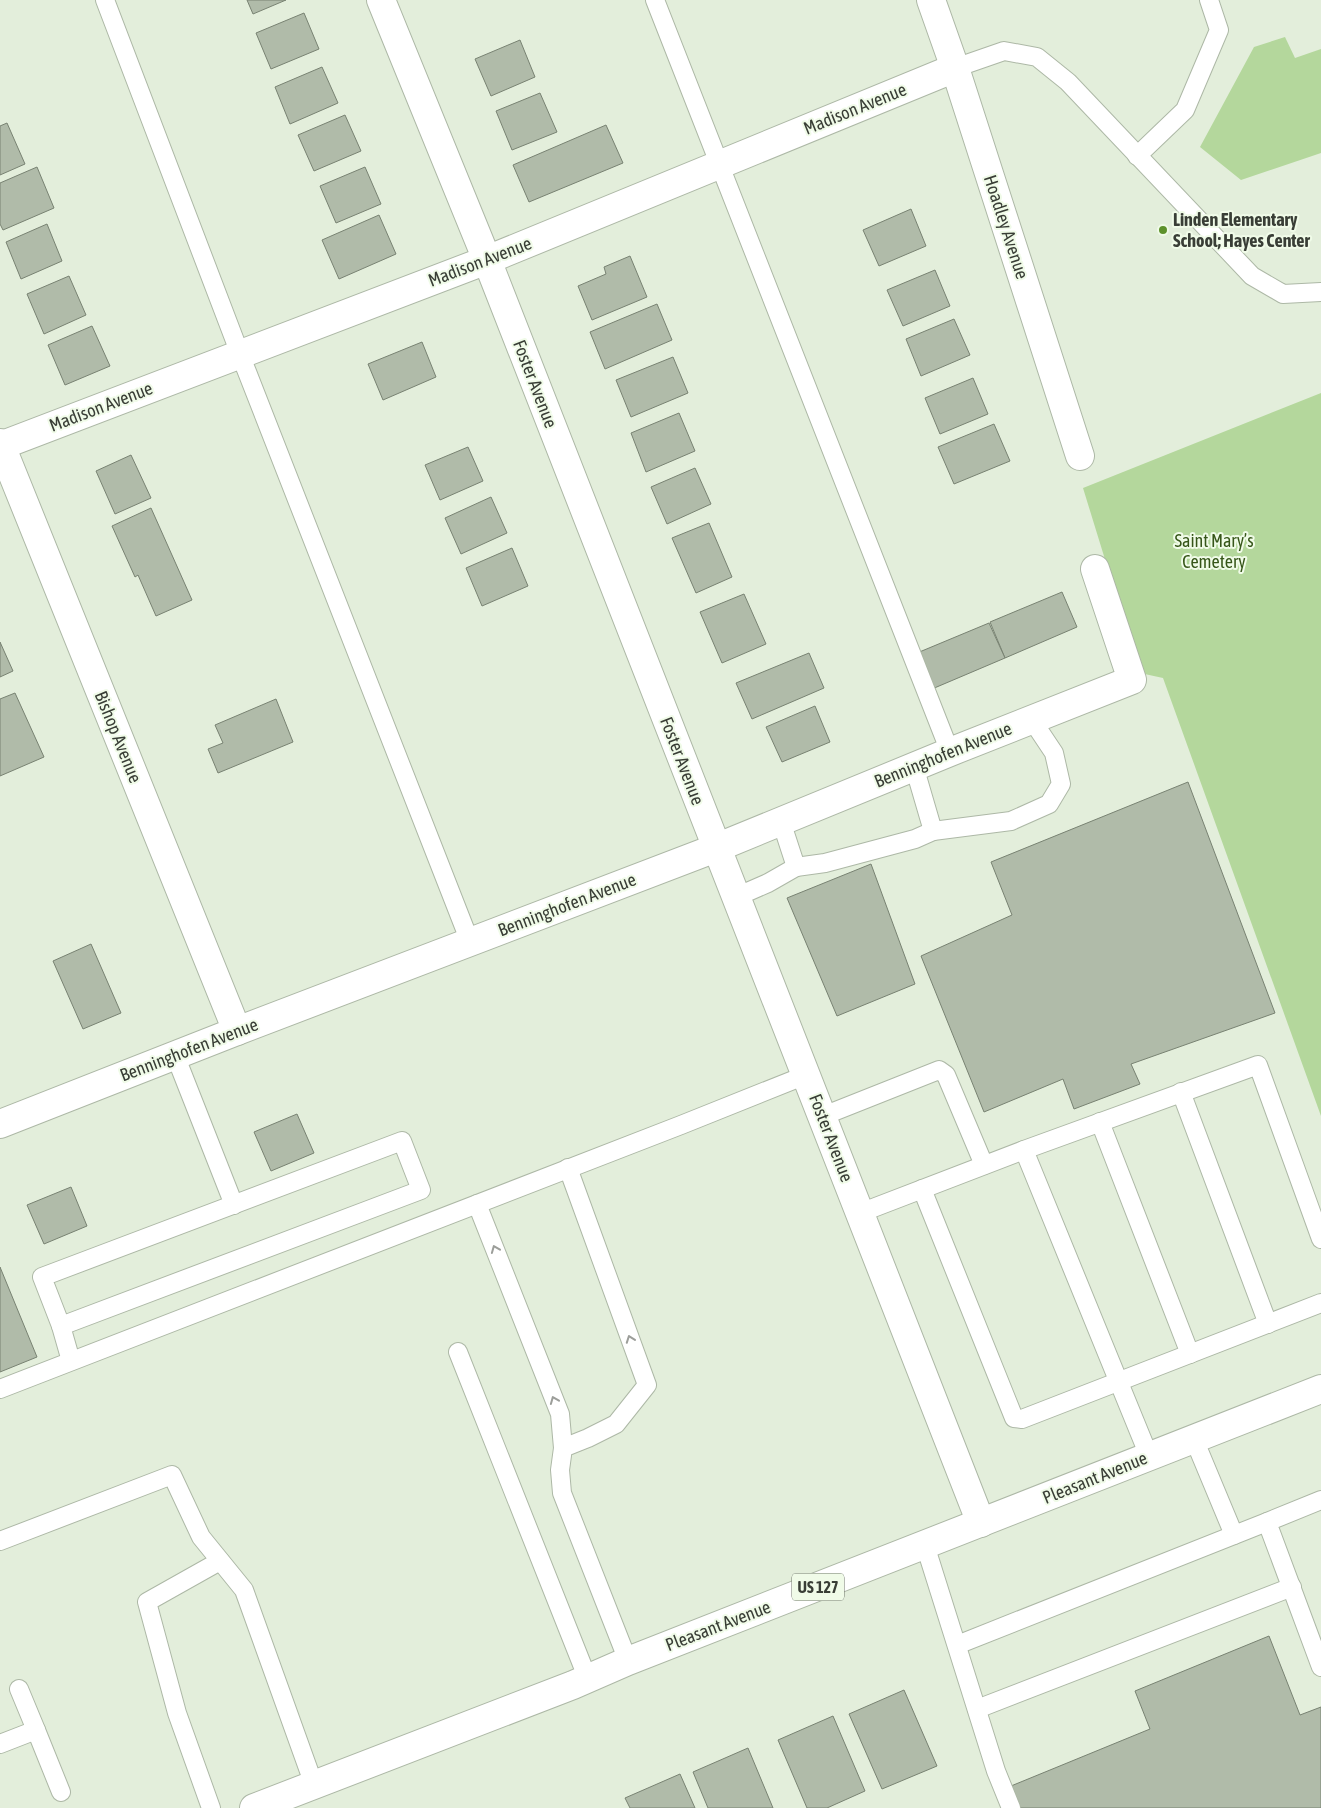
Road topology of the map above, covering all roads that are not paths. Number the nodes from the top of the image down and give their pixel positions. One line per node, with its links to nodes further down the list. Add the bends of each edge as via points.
1 (105, 0): 11 (lane)
2 (381, 0): 9 (street, Foster Avenue)
3 (655, 0): 8 (lane)
4 (931, 0): 6 (street, Hoadley Avenue)
5 (1209, 0): 7 (lane, via 1219,30 1185,110)
6 (955, 68): 7 (lane, via 1004,51 1037,57 1068,82); 8 (street, Madison Avenue); 13 (street, Hoadley Avenue)
7 (1137, 156): 10 (lane, via 1252,276 1283,294)
8 (720, 165): 9 (street, Madison Avenue); 16 (lane)
9 (487, 260): 11 (street, Madison Avenue); 20 (street, Foster Avenue)
10 (1321, 292)
11 (240, 354): 12 (street, Madison Avenue); 23 (lane)
12 (0, 445): 24 (street, Bishop Avenue)
13 (1080, 456)
14 (1095, 569): 15 (street, Benninghofen Avenue, via 1132,680)
15 (1032, 720): 16 (street, Benninghofen Avenue); 19 (lane, via 1054,754 1060,784 1049,804 1011,821)
16 (950, 752): 17 (street, Benninghofen Avenue)
17 (914, 766): 18 (street, Benninghofen Avenue); 19 (lane)
18 (781, 821): 20 (street, Benninghofen Avenue); 21 (lane)
19 (932, 831): 21 (lane, via 915,839 825,864)
20 (716, 848): 22 (street, Foster Avenue); 23 (street, Benninghofen Avenue)
21 (796, 867): 22 (lane)
22 (736, 897): 26 (street, Foster Avenue)
23 (470, 942): 24 (street, Benninghofen Avenue)
24 (237, 1031): 25 (street, Benninghofen Avenue)
25 (175, 1055): 30 (street, Benninghofen Avenue); 36 (lane)
26 (806, 1075): 28 (street, Foster Avenue); 33 (lane)
27 (1181, 1092): 29 (lane); 38 (lane, via 1258,1065); 40 (lane)
28 (823, 1116): 32 (lane, via 939,1070 946,1076); 37 (street, Foster Avenue)
29 (1100, 1122): 31 (lane); 43 (lane)
30 (0, 1124)
31 (1024, 1150): 32 (lane); 45 (lane)
32 (984, 1165): 34 (lane)
33 (568, 1168): 35 (lane); 49 (lane, one-way to 33, via 616,1424 646,1385)
34 (922, 1189): 37 (lane); 45 (lane, via 1014,1418 1022,1419)
35 (477, 1204): 44 (lane); 49 (lane, one-way to 35, via 560,1414)
36 (234, 1205): 41 (lane, via 42,1277); 41 (lane, via 402,1141 421,1190)
37 (860, 1213): 53 (street, Foster Avenue)
38 (1321, 1239)
39 (1321, 1303): 40 (lane)
40 (1268, 1324): 43 (lane)
41 (61, 1326): 44 (lane)
42 (458, 1352): 62 (lane)
43 (1190, 1354): 45 (lane)
44 (71, 1361): 46 (lane)
45 (1120, 1382): 50 (lane)
46 (0, 1389)
47 (1321, 1389): 48 (street, Pleasant Avenue / US 127)
48 (1194, 1439): 50 (street, Pleasant Avenue / US 127); 54 (lane)
49 (563, 1448): 60 (lane, via 560,1470 562,1493)
50 (1149, 1456): 53 (street, Pleasant Avenue / US 127)
51 (1321, 1500): 52 (lane)
52 (1267, 1522): 54 (lane); 58 (lane)
53 (981, 1523): 56 (street, Pleasant Avenue / US 127)
54 (1234, 1535): 59 (lane)
55 (0, 1541): 57 (lane, via 172,1475 201,1537)
56 (925, 1545): 59 (lane); 60 (street, Pleasant Avenue / US 127)
57 (220, 1561): 67 (lane, via 244,1590); 69 (lane, via 147,1602 177,1714)
58 (1292, 1587): 61 (lane); 64 (lane)
59 (957, 1645): 64 (lane)
60 (628, 1661): 62 (street, Pleasant Avenue / US 127)
61 (1321, 1667)
62 (587, 1677): 67 (street, Pleasant Avenue / US 127)
63 (19, 1689): 65 (lane)
64 (977, 1708): 71 (lane)
65 (36, 1730): 66 (lane); 68 (lane)
66 (0, 1744)
67 (314, 1784): 70 (street, Pleasant Avenue / US 127)
68 (61, 1792)
69 (211, 1808)
70 (254, 1808)
71 (1011, 1808)

